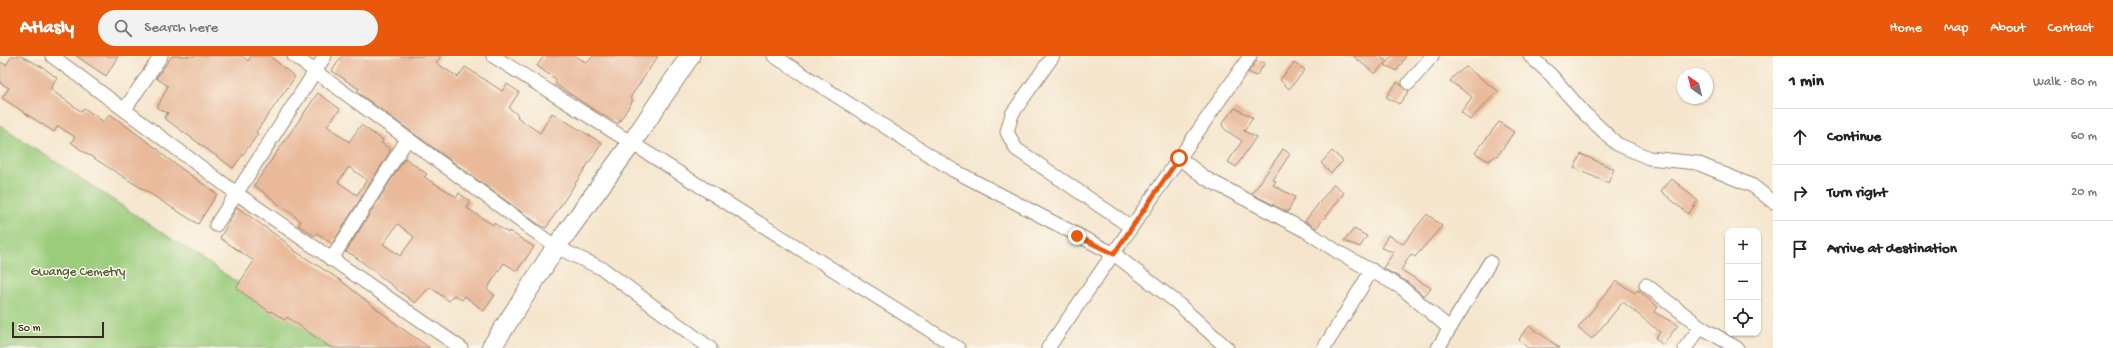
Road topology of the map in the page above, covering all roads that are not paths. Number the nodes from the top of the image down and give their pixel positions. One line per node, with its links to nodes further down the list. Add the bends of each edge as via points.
1 (52, 56): 14 (street)
2 (161, 56): 14 (street)
3 (294, 56): 12 (street)
4 (325, 56): 12 (street)
5 (493, 56): 16 (street)
6 (690, 56): 16 (street)
7 (774, 56): 23 (street, via 953,170)
8 (1053, 56): 21 (street, via 1012,114 1007,132 1016,149)
9 (1250, 56): 17 (street)
10 (1432, 56): 13 (street)
11 (1530, 56): 19 (street, via 1617,144 1650,158 1697,163 1753,186)
12 (315, 72): 15 (street); 18 (street)
13 (1409, 83)
14 (125, 109): 18 (street)
15 (408, 138): 22 (street); 24 (street)
16 (631, 144): 22 (street); 34 (street, via 826,263)
17 (1179, 158): 21 (street); 26 (street, via 1207,179 1306,231)
18 (236, 193): 20 (street); 24 (street)
19 (1773, 202)
20 (216, 225)
21 (1131, 227): 23 (street)
22 (556, 247): 32 (street); 33 (street, via 602,268)
23 (1114, 254): 35 (street); 36 (street, via 1175,301)
24 (331, 260): 31 (street)
25 (1490, 262): 29 (street)
26 (1372, 270): 29 (street, via 1402,288); 37 (street)
27 (1646, 285): 28 (street)
28 (1701, 327): 38 (street); 39 (street)
29 (1449, 328): 30 (street)
30 (1443, 346)
31 (461, 348)
32 (491, 348)
33 (710, 348)
34 (958, 348)
35 (1048, 348)
36 (1227, 348)
37 (1324, 348)
38 (1685, 348)
39 (1737, 348)

